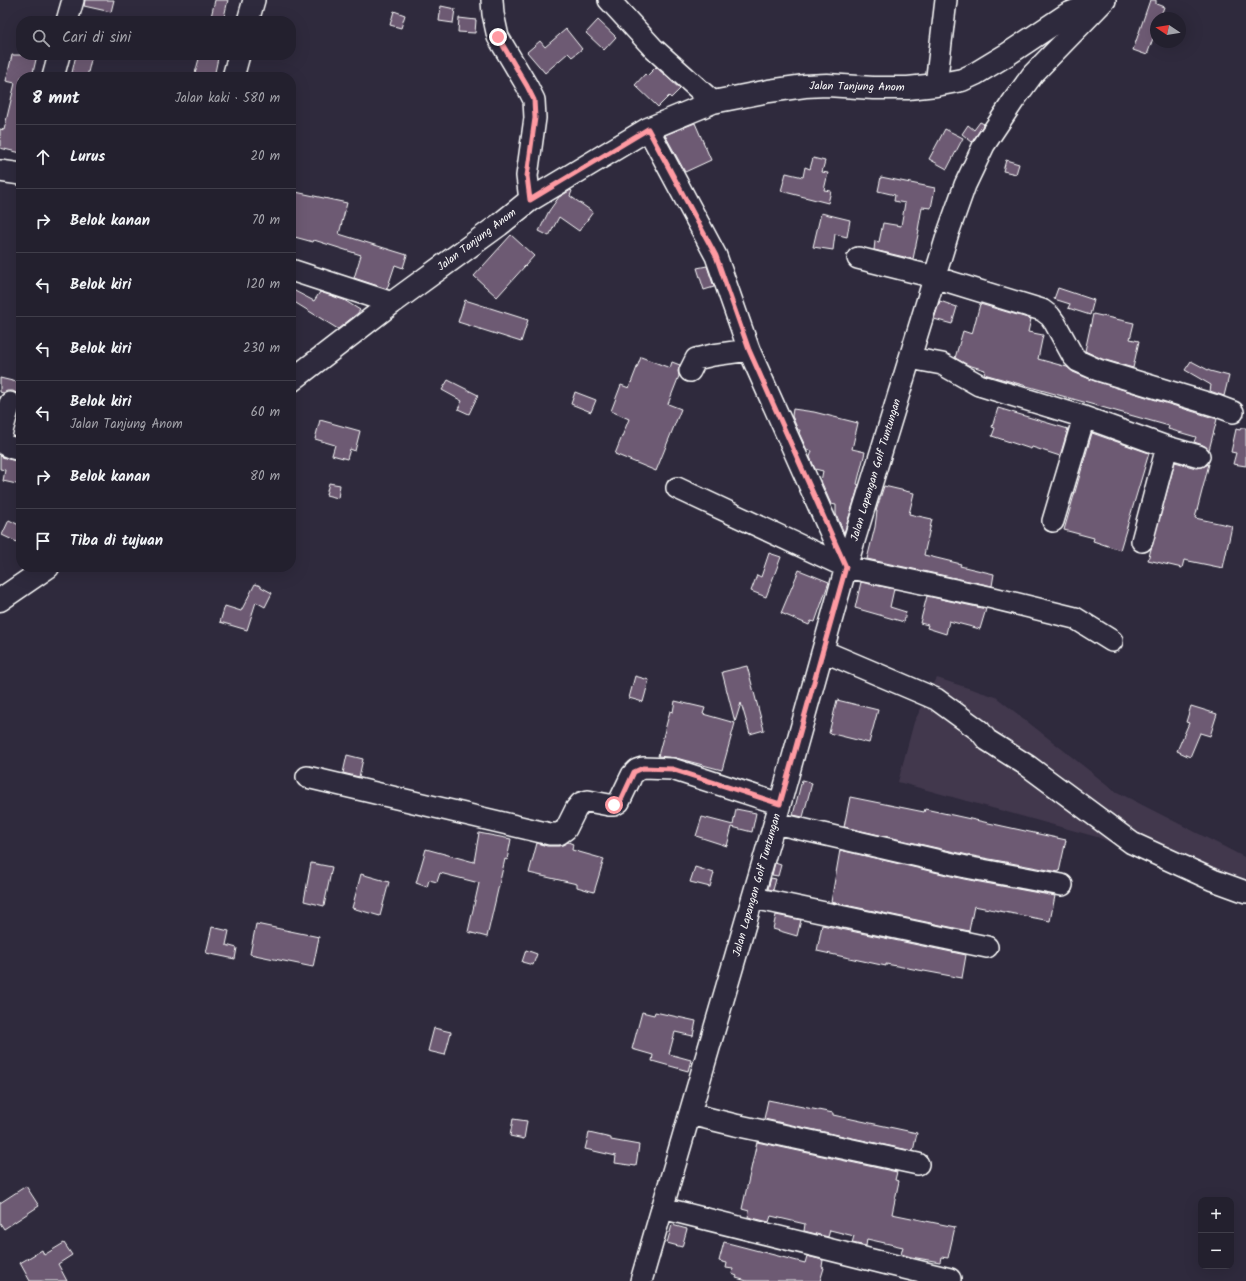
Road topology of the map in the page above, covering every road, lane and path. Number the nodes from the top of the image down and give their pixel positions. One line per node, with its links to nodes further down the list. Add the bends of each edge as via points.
1 (73, 0): 7 (street)
2 (254, 0): 8 (street)
3 (492, 0): 18 (street, via 498,37 534,100 535,118 527,176)
4 (609, 0): 14 (street, via 654,49)
5 (946, 0): 13 (street)
6 (1104, 0): 13 (main road, Jalan Tanjung Anom, via 1068,14 974,74 962,80); 21 (street, Jalan Lapangan Golf Tuntungan, via 1033,74 984,145 965,185)
7 (69, 16)
8 (249, 16)
9 (58, 60): 11 (street)
10 (238, 60): 12 (street)
11 (54, 72)
12 (234, 72)
13 (936, 85): 14 (main road, Jalan Tanjung Anom, via 908,88 805,86 769,90)
14 (713, 102): 15 (main road, Jalan Tanjung Anom)
15 (648, 129): 18 (main road, Jalan Tanjung Anom); 23 (street, via 716,256)
16 (0, 171): 17 (street)
17 (16, 173)
18 (530, 200): 22 (main road, Jalan Tanjung Anom)
19 (858, 258): 21 (street)
20 (296, 272): 22 (street)
21 (934, 277): 24 (street, Jalan Lapangan Golf Tuntungan); 28 (street, via 1042,310 1055,323 1078,361 1098,370)
22 (392, 303): 26 (main road, Jalan Tanjung Anom)
23 (749, 350): 25 (street, via 697,358); 37 (street)
24 (910, 358): 29 (street, via 942,364 979,385); 37 (street, Jalan Lapangan Golf Tuntungan)
25 (690, 371)
26 (296, 374)
27 (10, 402): 30 (street)
28 (1233, 412)
29 (1084, 417): 31 (street); 35 (street)
30 (0, 438): 32 (street, via 7,446)
31 (1167, 447): 33 (street); 36 (street)
32 (16, 449)
33 (1199, 456)
34 (677, 488): 37 (street)
35 (1053, 521)
36 (1142, 541)
37 (846, 567): 40 (street, via 1075,618); 41 (street, Jalan Lapangan Golf Tuntungan)
38 (41, 572): 39 (main road)
39 (0, 600)
40 (1112, 641)
41 (823, 651): 43 (street, Jalan Lapangan Golf Tuntungan); 45 (street, via 936,699 980,731 987,740 1028,766 1132,843 1213,880)
42 (307, 777): 43 (street, via 550,834 559,834 566,829 581,803 614,805 619,802 632,775 643,768 672,769)
43 (778, 813): 44 (street, via 966,867); 46 (street, Jalan Lapangan Golf Tuntungan)
44 (1062, 885)
45 (1246, 892)
46 (753, 898): 47 (street); 48 (street, Jalan Lapangan Golf Tuntungan)
47 (987, 947)
48 (690, 1114): 49 (street); 50 (street, Jalan Lapangan Golf Tuntungan)
49 (918, 1164)
50 (662, 1208): 51 (street); 52 (street, Jalan Lapangan Golf Tuntungan)
51 (950, 1279)
52 (641, 1281)

